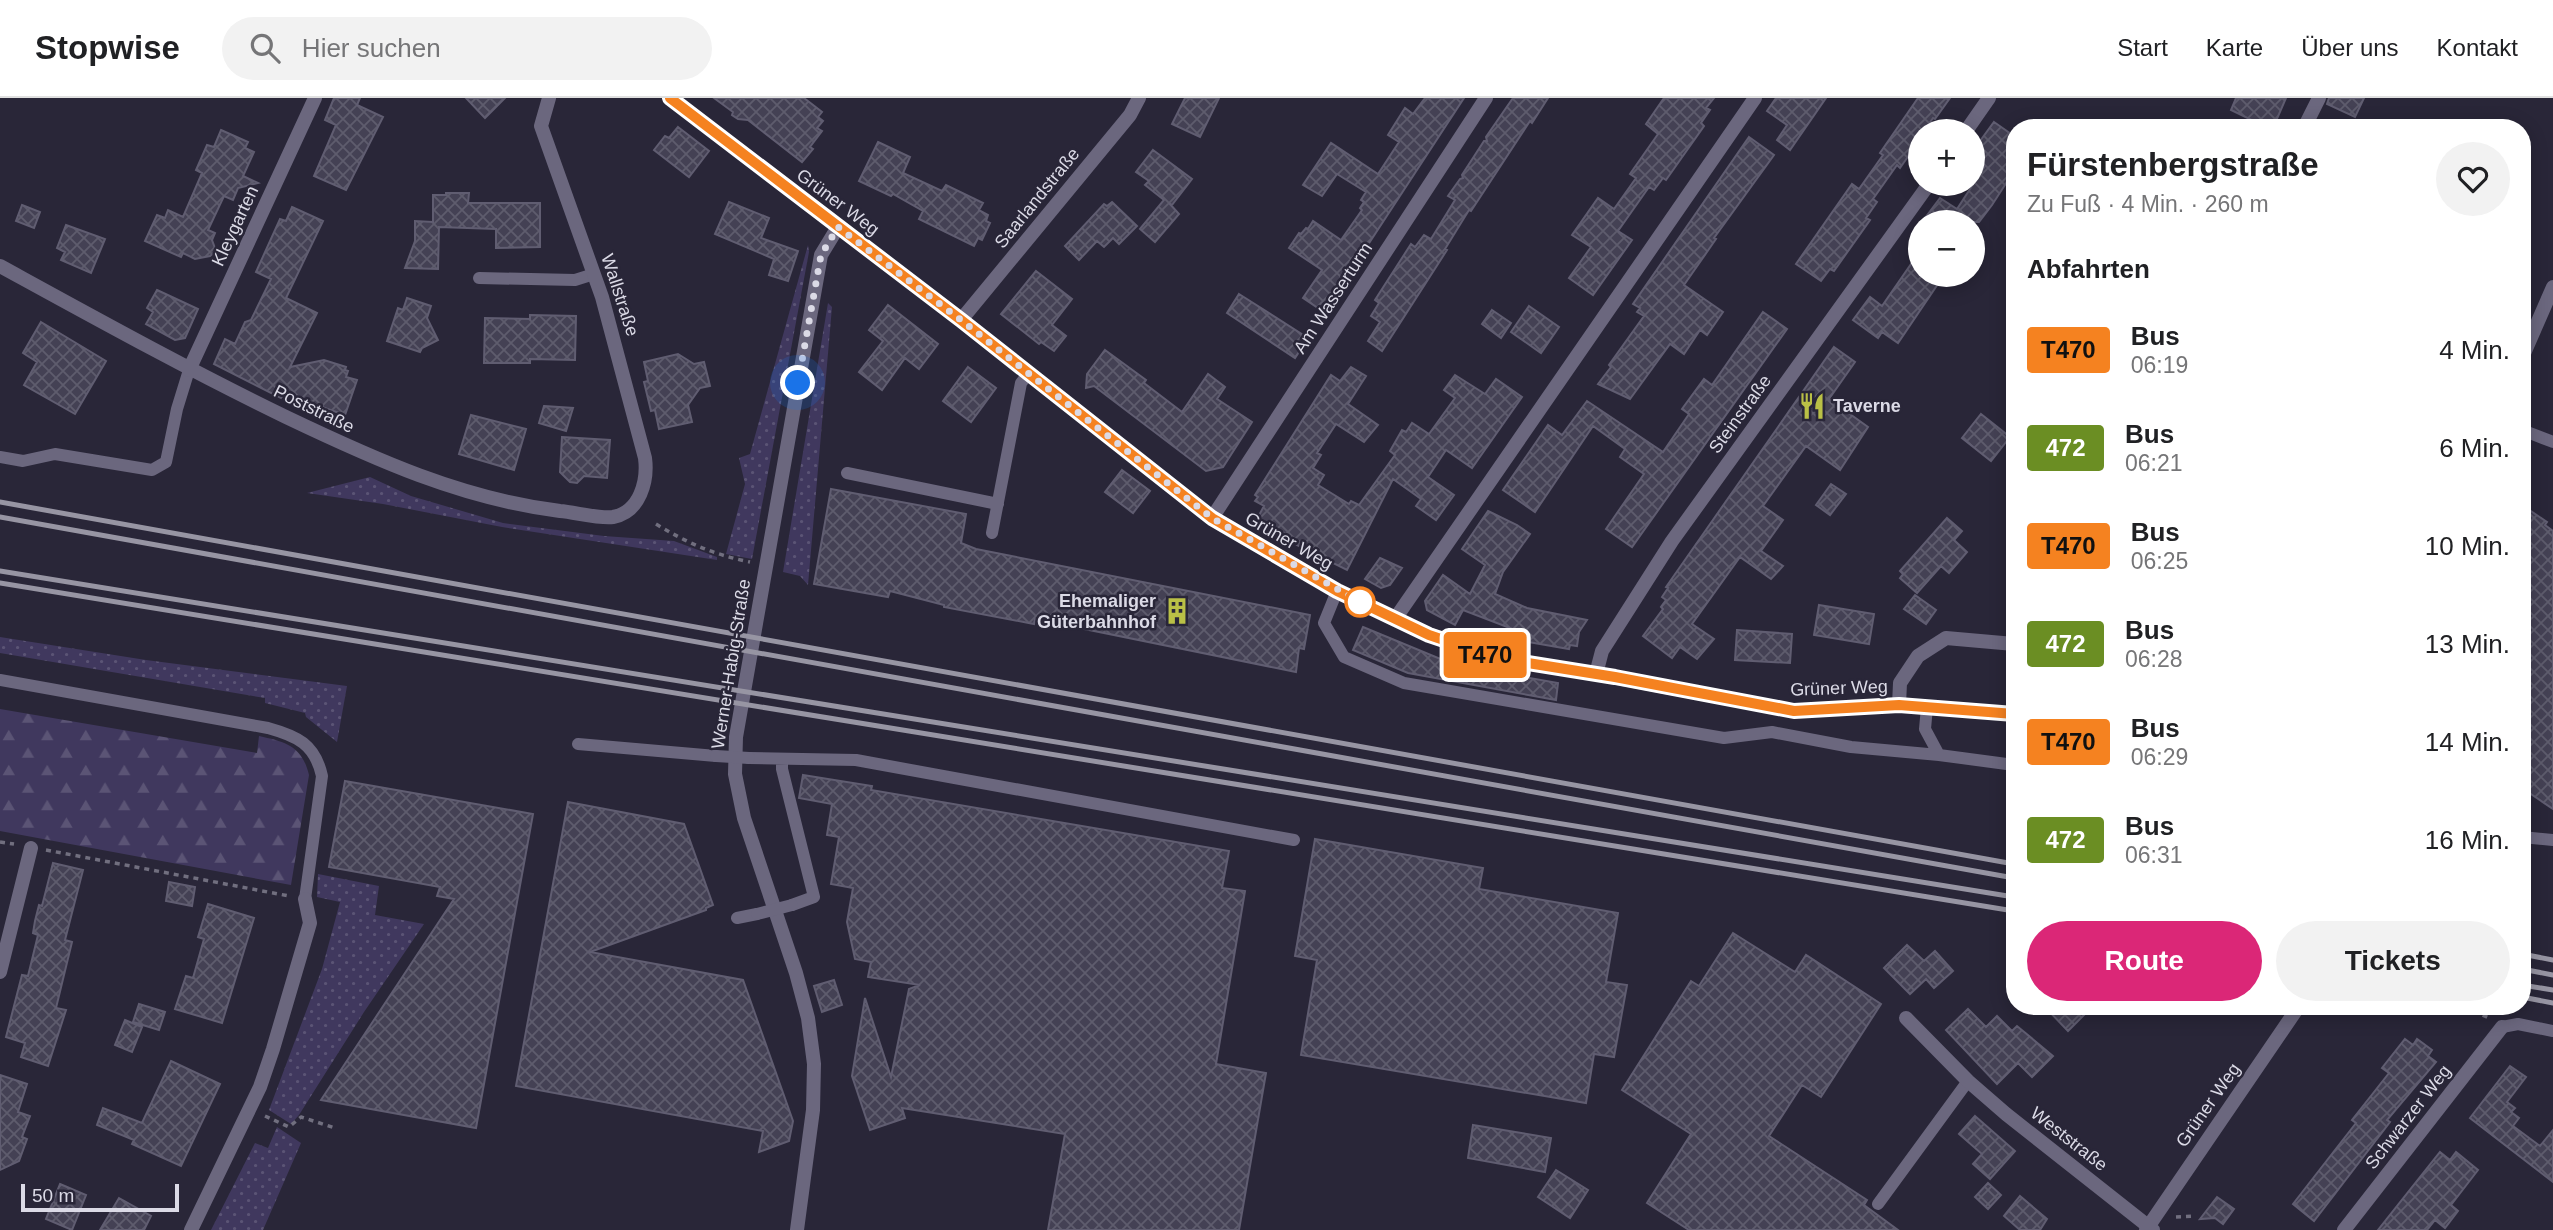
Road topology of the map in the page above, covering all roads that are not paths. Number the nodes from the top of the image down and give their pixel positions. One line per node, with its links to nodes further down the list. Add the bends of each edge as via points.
1 (315, 98): 19 (street, Kleygarten)
2 (549, 98): 14 (street, Wallstraße, via 541,126)
3 (670, 98): 12 (street, Grüner Weg)
4 (1139, 98): 17 (street, Saarlandstraße)
5 (1486, 98): 27 (street, Am Wasserturm)
6 (1755, 98): 30 (street)
7 (1989, 98): 9 (street)
8 (2319, 98): 10 (street)
9 (1974, 119)
10 (2308, 119)
11 (1920, 196): 32 (street, Steinstraße, via 1672,541 1602,651)
12 (838, 227): 17 (street, Grüner Weg); 56 (street, Werner-Habig-Straße, via 821,255 736,737 735,774 744,818 796,972 814,1064 811,1131)
13 (0, 266): 19 (street, Poststraße)
14 (594, 274): 15 (lane, via 575,280); 26 (street, Wallstraße, via 645,458 644,485)
15 (479, 278)
16 (2553, 287): 18 (street)
17 (961, 320): 20 (street, Grüner Weg)
18 (2531, 337)
19 (189, 370): 23 (lane, via 166,462 152,470 55,454 23,461); 26 (street, Poststraße, via 363,454 428,479 521,506 613,517)
20 (1028, 373): 25 (lane, via 1021,383); 27 (street, Grüner Weg)
21 (2531, 433): 22 (lane)
22 (2553, 442)
23 (0, 457)
24 (847, 473): 25 (lane)
25 (998, 504): 28 (lane)
26 (633, 507)
27 (1212, 518): 29 (street, Grüner Weg)
28 (992, 533)
29 (1337, 591): 30 (street, Grüner Weg); 38 (lane, via 1324,622 1344,657 1404,683 1724,738 1772,732 1851,747)
30 (1395, 619): 32 (street, Grüner Weg, via 1467,650)
31 (2006, 643): 34 (street, via 1946,638 1918,656 1900,683)
32 (1596, 674): 34 (street, Grüner Weg, via 1794,711)
33 (0, 680): 45 (lane, via 268,728 300,740 317,758 322,776)
34 (1899, 705): 35 (street, Grüner Weg)
35 (1927, 707): 36 (street, Grüner Weg); 38 (lane, via 1925,729)
36 (2006, 713)
37 (578, 744): 39 (lane, bridge)
38 (1940, 755): 40 (lane)
39 (782, 759): 42 (lane, via 856,760); 46 (lane, bridge, via 814,897)
40 (2006, 764)
41 (2531, 838): 43 (lane)
42 (1294, 840)
43 (2553, 840)
44 (31, 848): 47 (street)
45 (305, 899): 55 (street, via 310,923 273,1049 250,1110)
46 (737, 919)
47 (0, 972)
48 (2293, 1015): 54 (street, Grüner Weg)
49 (1906, 1018): 52 (street, Weststraße)
50 (2502, 1027): 51 (lane, via 2518,1024); 57 (street, Schwarzer Weg)
51 (2553, 1031)
52 (1968, 1081): 53 (lane); 54 (street, Weststraße)
53 (1878, 1204)
54 (2149, 1229)
55 (191, 1230)
56 (797, 1230)
57 (2344, 1230)

